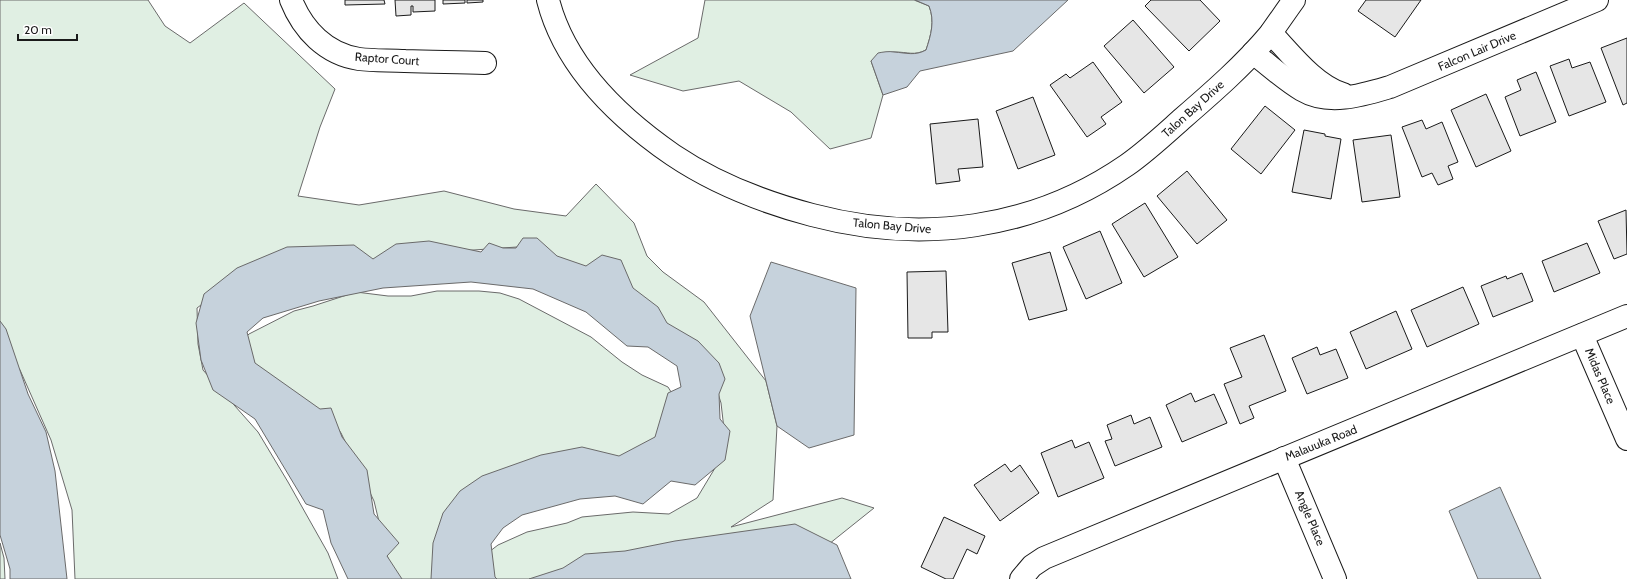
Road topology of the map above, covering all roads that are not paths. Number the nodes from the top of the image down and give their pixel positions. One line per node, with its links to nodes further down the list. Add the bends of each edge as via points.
1 (291, 0): 7 (street, Raptor Court, via 302,23 315,38 348,56 367,60)
2 (548, 0): 6 (street, Talon Bay Drive, via 560,36 588,80 634,125 684,162 728,187 794,210 832,220 908,230 950,229 991,223 1069,198 1126,166 1149,149)
3 (1294, 0): 5 (street, Talon Bay Drive)
4 (1597, 0): 8 (street, Falcon Lair Drive, via 1409,80)
5 (1271, 33): 6 (street, Talon Bay Drive); 8 (street, Falcon Lair Drive, via 1324,85 1337,93)
6 (1253, 53): 8 (street, Falcon Lair Drive, via 1303,91 1329,98)
7 (485, 63)
8 (1356, 95)
9 (1627, 316): 10 (street, Malauuka Road)
10 (1582, 335): 11 (street, Midas Place); 12 (street, Malauuka Road)
11 (1627, 439)
12 (1284, 458): 13 (street, Malauuka Road, via 1044,558 1032,566); 14 (street, Angle Place)
13 (1021, 579)
14 (1335, 579)

